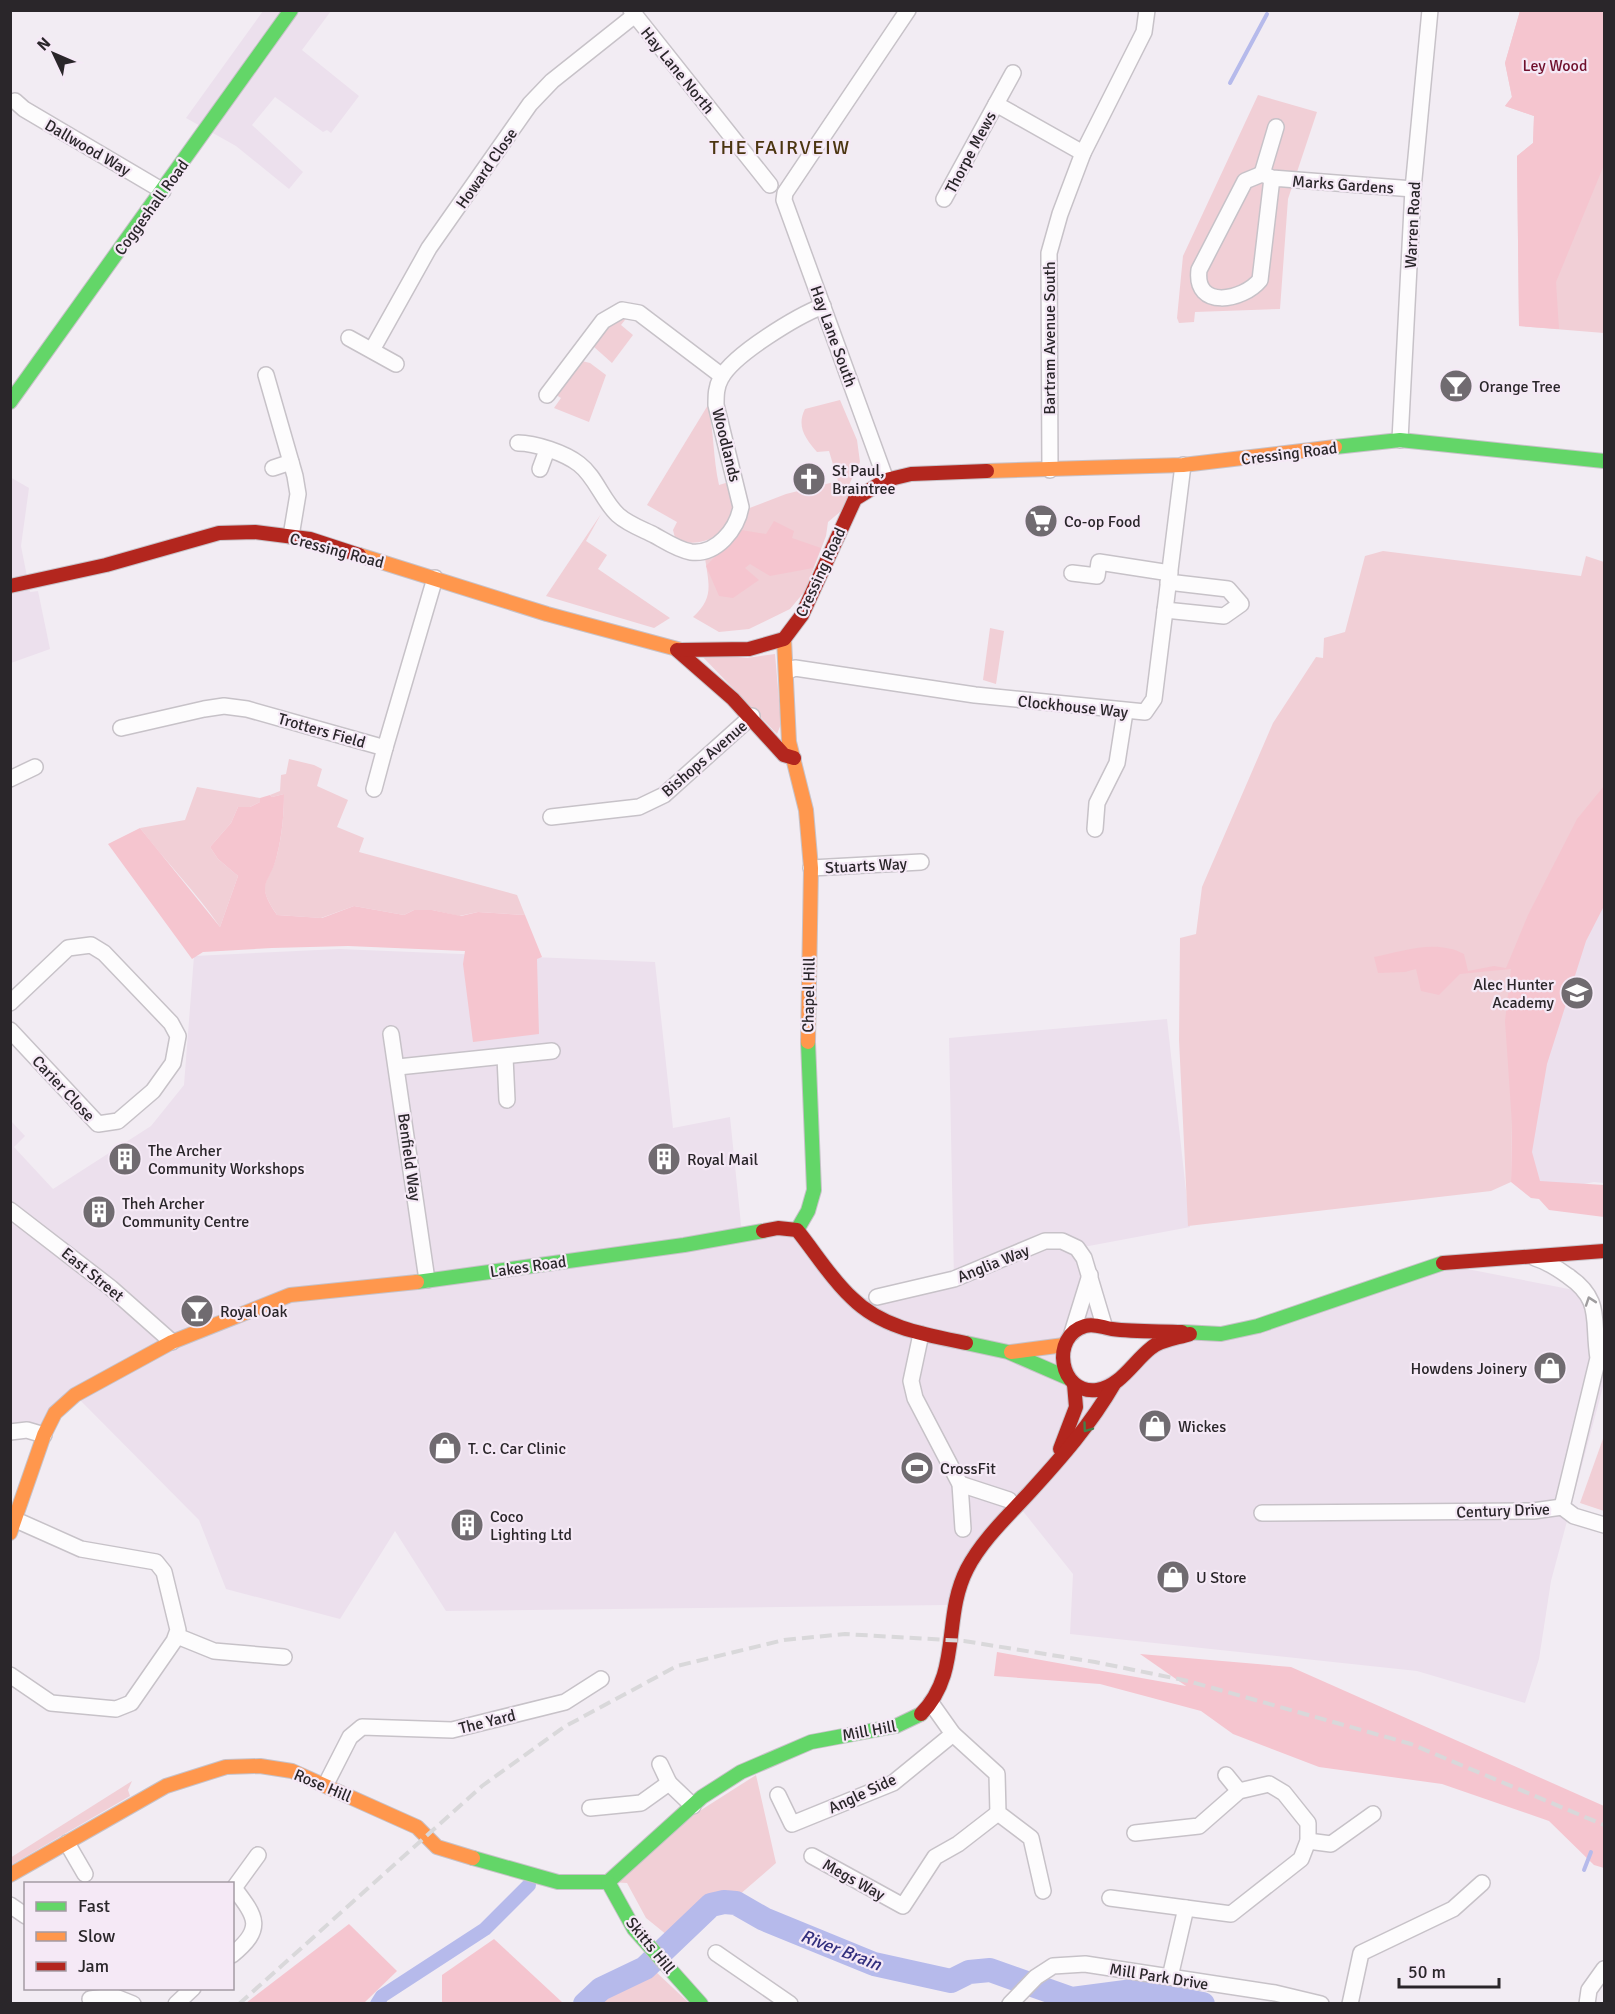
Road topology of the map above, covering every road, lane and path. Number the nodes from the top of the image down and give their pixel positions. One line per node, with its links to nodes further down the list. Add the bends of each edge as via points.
1 (291, 10): 14 (street, Coggeshall Road)
2 (908, 10): 16 (street, Hay Lane South, via 785,193 785,207)
3 (1147, 10): 10 (street, Bartram Avenue South, via 1144,32)
4 (1430, 10): 13 (street, Warren Road)
5 (633, 13): 12 (street, Hay Lane North); 18 (street, Howard Close, via 530,104 429,248)
6 (1013, 73): 8 (street, Thorpe Mews)
7 (12, 100): 14 (street, Dallwood Way)
8 (996, 104): 10 (street, Thorpe Mews); 15 (street, Thorpe Mews)
9 (1275, 127): 11 (street, Marks Gardens)
10 (1083, 153): 32 (street, Bartram Avenue South, via 1049,254)
11 (1267, 176): 11 (street, Marks Gardens, via 1260,280 1251,291 1237,296 1204,293 1199,286 1199,270 1245,181); 13 (street, Marks Gardens)
12 (770, 185)
13 (1413, 189): 24 (street, Warren Road)
14 (163, 191): 23 (street, Coggeshall Road)
15 (944, 199)
16 (823, 306): 21 (street, via 780,328); 33 (street, Hay Lane South)
17 (349, 338): 18 (street)
18 (372, 350): 19 (street)
19 (396, 364)
20 (266, 375): 28 (street)
21 (722, 376): 22 (street, via 639,313 622,310 603,321); 26 (street, Woodlands, via 716,405 741,498 739,520 707,550 682,550 638,527 617,513 580,465)
22 (547, 395)
23 (10, 402)
24 (1400, 440): 27 (street, Cressing Road); 29 (street, Cressing Road)
25 (518, 443): 26 (street, Woodlands)
26 (547, 450): 31 (street)
27 (1605, 461)
28 (291, 462): 30 (street); 34 (street, via 298,494)
29 (1183, 465): 32 (street, Cressing Road); 36 (street, Clockhouse Way)
30 (273, 468)
31 (540, 469)
32 (1050, 470): 33 (street, Cressing Road, via 951,471)
33 (886, 480): 40 (street, Cressing Road, via 855,499 802,615)
34 (291, 536): 37 (street, Cressing Road); 38 (street, Cressing Road, via 219,533 106,565)
35 (1072, 573): 36 (street, via 1097,576 1099,562)
36 (1169, 577): 39 (street, Clockhouse Way); 39 (street, via 1228,589 1241,604 1224,616)
37 (435, 578): 41 (street, Cressing Road); 46 (street, Trotters Field)
38 (10, 586)
39 (1165, 610): 43 (street, Clockhouse Way, via 1154,699 1145,712)
40 (784, 639): 41 (street, Cressing Road, via 749,649); 42 (street, Chapel Hill)
41 (677, 650): 44 (street, via 716,680)
42 (788, 671): 43 (street, Clockhouse Way); 47 (street, Chapel Hill, via 789,742)
43 (1125, 712): 52 (street, via 1117,763 1097,803)
44 (752, 716): 47 (street, via 784,754); 51 (street, Bishops Avenue, via 664,795 639,807)
45 (121, 728): 46 (street, Trotters Field, via 224,706)
46 (385, 748): 50 (street)
47 (794, 758): 54 (street, Chapel Hill, via 806,810)
48 (35, 767): 49 (street)
49 (10, 779)
50 (374, 789)
51 (551, 816)
52 (1095, 829)
53 (921, 862): 54 (street, Stuarts Way)
54 (811, 868): 63 (street, Chapel Hill, via 807,1030 813,1190)
55 (10, 1004): 56 (street, Carier Close, via 68,948 91,945 104,953 171,1023 178,1036 173,1063 153,1091 118,1121 98,1124)
56 (10, 1030)
57 (391, 1034): 60 (street, Benfield Way)
58 (552, 1052): 59 (street)
59 (505, 1057): 60 (street); 61 (street)
60 (398, 1067): 67 (street, Benfield Way)
61 (507, 1100)
62 (10, 1210): 73 (street, East Street, via 111,1288)
63 (797, 1230): 67 (street, Lakes Road, via 778,1228 684,1245); 70 (street, via 852,1299 889,1323)
64 (1605, 1251): 65 (street)
65 (1529, 1256): 71 (street, via 1437,1263 1258,1326 1221,1334); 76 (street, Century Drive, one-way to 65, via 1596,1322 1585,1287 1548,1262)
66 (1090, 1275): 68 (street, Anglia Way, via 1077,1248 1062,1241 1045,1241 954,1279); 69 (street, Anglia Way); 72 (street)
67 (427, 1280): 73 (street, Lakes Road, via 290,1295)
68 (877, 1297)
69 (1108, 1327): 71 (street); 72 (street, via 1083,1326); 77 (street, via 1125,1346)
70 (921, 1334): 75 (street); 83 (street, via 911,1381 913,1389)
71 (1190, 1334): 77 (street, via 1153,1346)
72 (1068, 1339): 75 (street); 78 (street, via 1061,1356)
73 (172, 1342): 81 (street, Lakes Road, via 75,1395 55,1413)
74 (1605, 1343): 76 (street)
75 (1008, 1352): 78 (street)
76 (1599, 1358): 85 (street, Century Drive)
77 (1125, 1370): 79 (street)
78 (1071, 1381): 79 (street, via 1083,1389 1098,1390); 82 (street, Mill Hill, via 1076,1407)
79 (1114, 1384): 82 (street, Mill Hill, one-way to 82, via 1081,1437)
80 (10, 1432): 81 (street, via 27,1430)
81 (44, 1435): 88 (street, Lakes Road)
82 (1053, 1466): 94 (street, Mill Hill, via 977,1552 963,1576 955,1597 945,1676)
83 (960, 1484): 84 (street); 89 (street)
84 (1009, 1500)
85 (1562, 1507): 86 (street, Century Drive, via 1533,1511); 87 (street, via 1574,1516)
86 (1262, 1513)
87 (1605, 1525)
88 (13, 1526): 90 (street, via 76,1547 159,1564 178,1624)
89 (963, 1529)
90 (177, 1636): 91 (street, via 214,1651); 92 (street, via 135,1698 120,1708 51,1703)
91 (284, 1657)
92 (10, 1675)
93 (601, 1679): 99 (street, The Yard, via 565,1702 452,1730 362,1727 350,1737)
94 (932, 1703): 95 (street); 102 (street, Mill Hill, via 921,1715 902,1725 813,1742 754,1766 726,1780)
95 (953, 1734): 101 (street, Angle Side, via 893,1783 792,1824); 104 (street, via 996,1774)
96 (660, 1764): 98 (street)
97 (1226, 1775): 100 (street)
98 (669, 1783): 102 (street); 103 (street, via 641,1803)
99 (326, 1784): 108 (street, Rose Hill, via 271,1767 226,1767 153,1793); 113 (street, Rose Hill, via 417,1827 437,1847 558,1882)
100 (1239, 1791): 106 (street, via 1199,1826); 107 (street, via 1269,1784 1284,1793 1308,1823)
101 (778, 1796)
102 (693, 1806): 113 (street, Mill Hill)
103 (590, 1808)
104 (998, 1813): 110 (street, Megs Way, via 935,1857 903,1906); 117 (street, via 1031,1838)
105 (1373, 1814): 107 (street, via 1331,1844)
106 (1136, 1833)
107 (1308, 1841): 120 (street, via 1301,1859 1231,1914)
108 (67, 1843): 111 (street); 112 (street, Rose Hill)
109 (258, 1855): 115 (street)
110 (812, 1856)
111 (85, 1874)
112 (10, 1875)
113 (608, 1882): 131 (street, Skitts Hill, via 634,1929)
114 (1482, 1883): 134 (street, via 1453,1909 1361,1953)
115 (234, 1888)
116 (234, 1888): 122 (street, via 252,1913 254,1923 250,1939)
117 (1043, 1890)
118 (1110, 1898): 120 (street)
119 (10, 1905): 121 (street)
120 (1186, 1908): 125 (street)
121 (24, 1915)
122 (234, 1953)
123 (716, 1953): 132 (street)
124 (1605, 1969): 135 (street, via 1589,1990)
125 (1170, 1977): 128 (street, Mill Park Drive, via 1085,1964 1053,1966); 133 (street, Mill Park Drive)
126 (192, 1990): 130 (street)
127 (89, 1997): 129 (street, via 113,1996)
128 (1012, 2002)
129 (133, 2004)
130 (176, 2004)
131 (701, 2004)
132 (790, 2004)
133 (1321, 2004)
134 (1350, 2004)
135 (1587, 2004)

